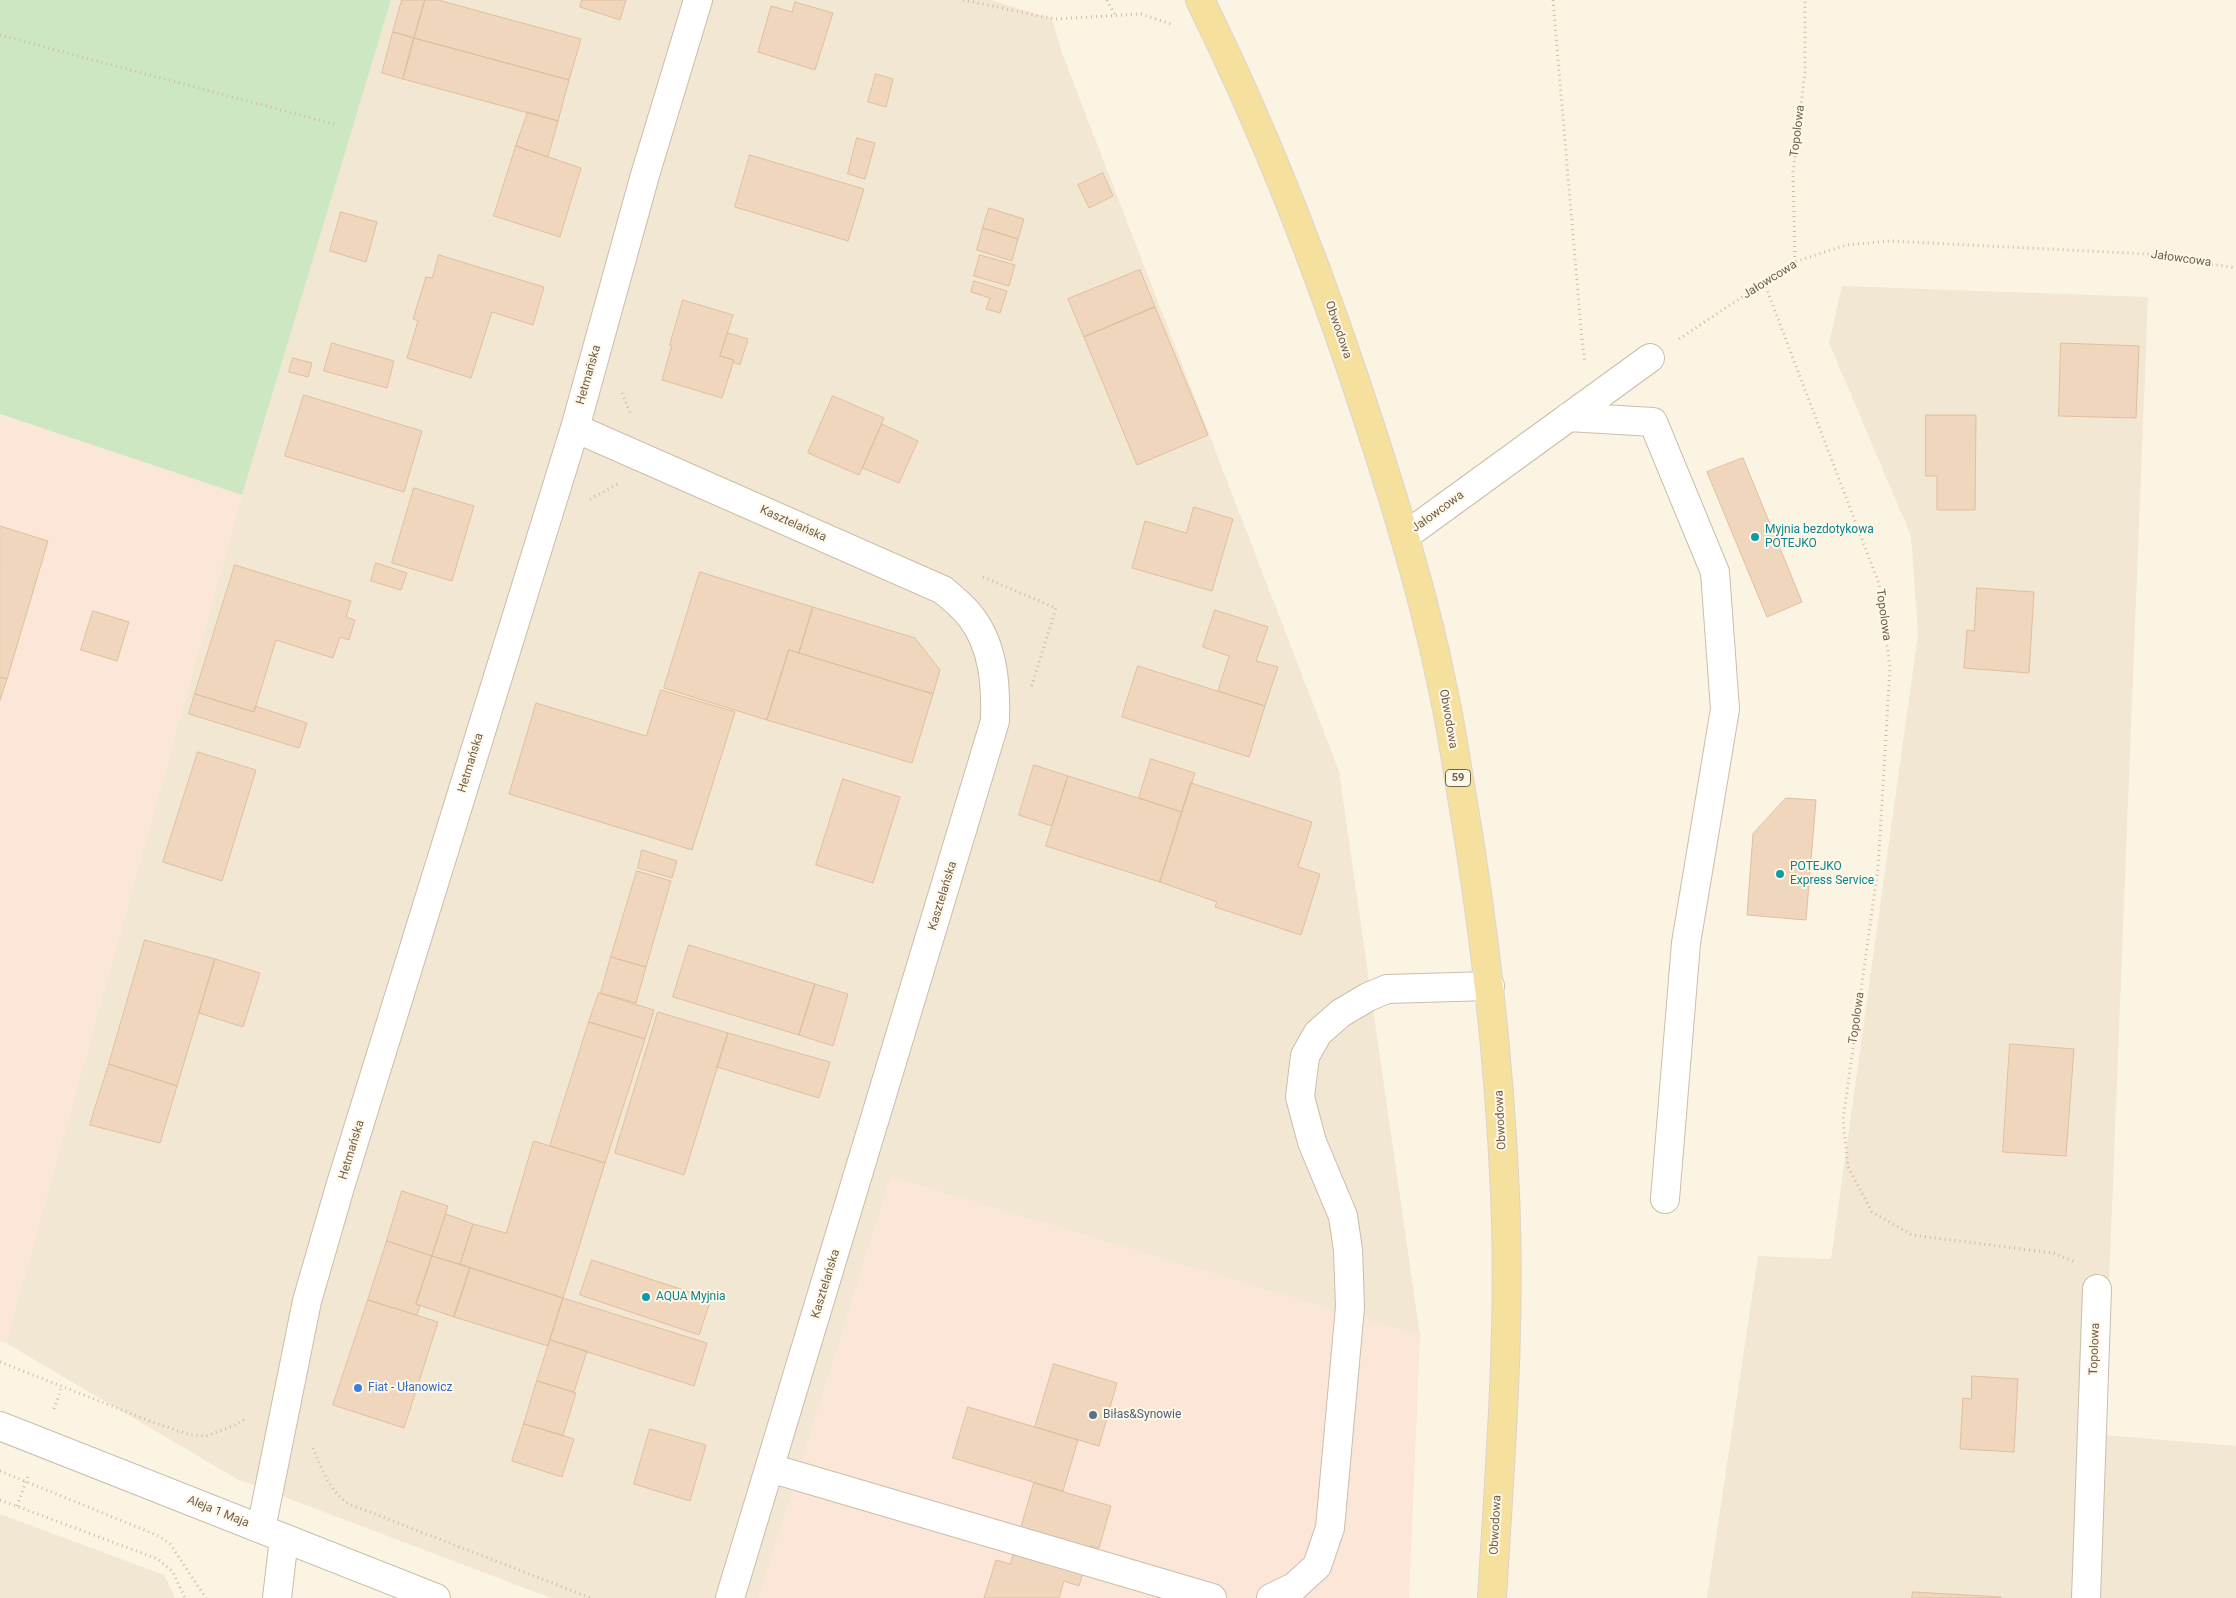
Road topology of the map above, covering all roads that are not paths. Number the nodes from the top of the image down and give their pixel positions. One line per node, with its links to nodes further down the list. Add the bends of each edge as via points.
1 (698, 0): 5 (street, Hetmańska, via 645,175)
2 (1200, 0): 6 (main road, Obwodowa / 59, via 1295,214 1359,392)
3 (1650, 358): 4 (street, Jałowcowa)
4 (1568, 417): 6 (street, Jałowcowa); 8 (street, via 1653,422 1715,572 1725,708 1686,943)
5 (575, 428): 11 (street, Kasztelańska, via 943,590 971,616 987,647 996,685 995,721); 12 (street, Hetmańska, via 307,1302)
6 (1405, 536): 7 (main road, Obwodowa / 59, via 1442,684 1475,872)
7 (1490, 986): 17 (street, via 1388,989 1341,1013 1318,1033 1305,1056 1300,1097 1312,1142 1343,1216 1350,1307 1330,1528 1317,1566 1294,1587); 18 (main road, Obwodowa / 59, via 1505,1187 1507,1307)
8 (1665, 1199)
9 (2097, 1289): 19 (street, Topolowa)
10 (0, 1426): 12 (street, Aleja 1 Maja)
11 (770, 1468): 15 (street, Kasztelańska); 16 (street)
12 (272, 1533): 13 (street, Hetmańska); 14 (street, Aleja 1 Maja)
13 (278, 1598)
14 (436, 1598)
15 (730, 1598)
16 (1212, 1598)
17 (1272, 1598)
18 (1492, 1598)
19 (2086, 1598)

